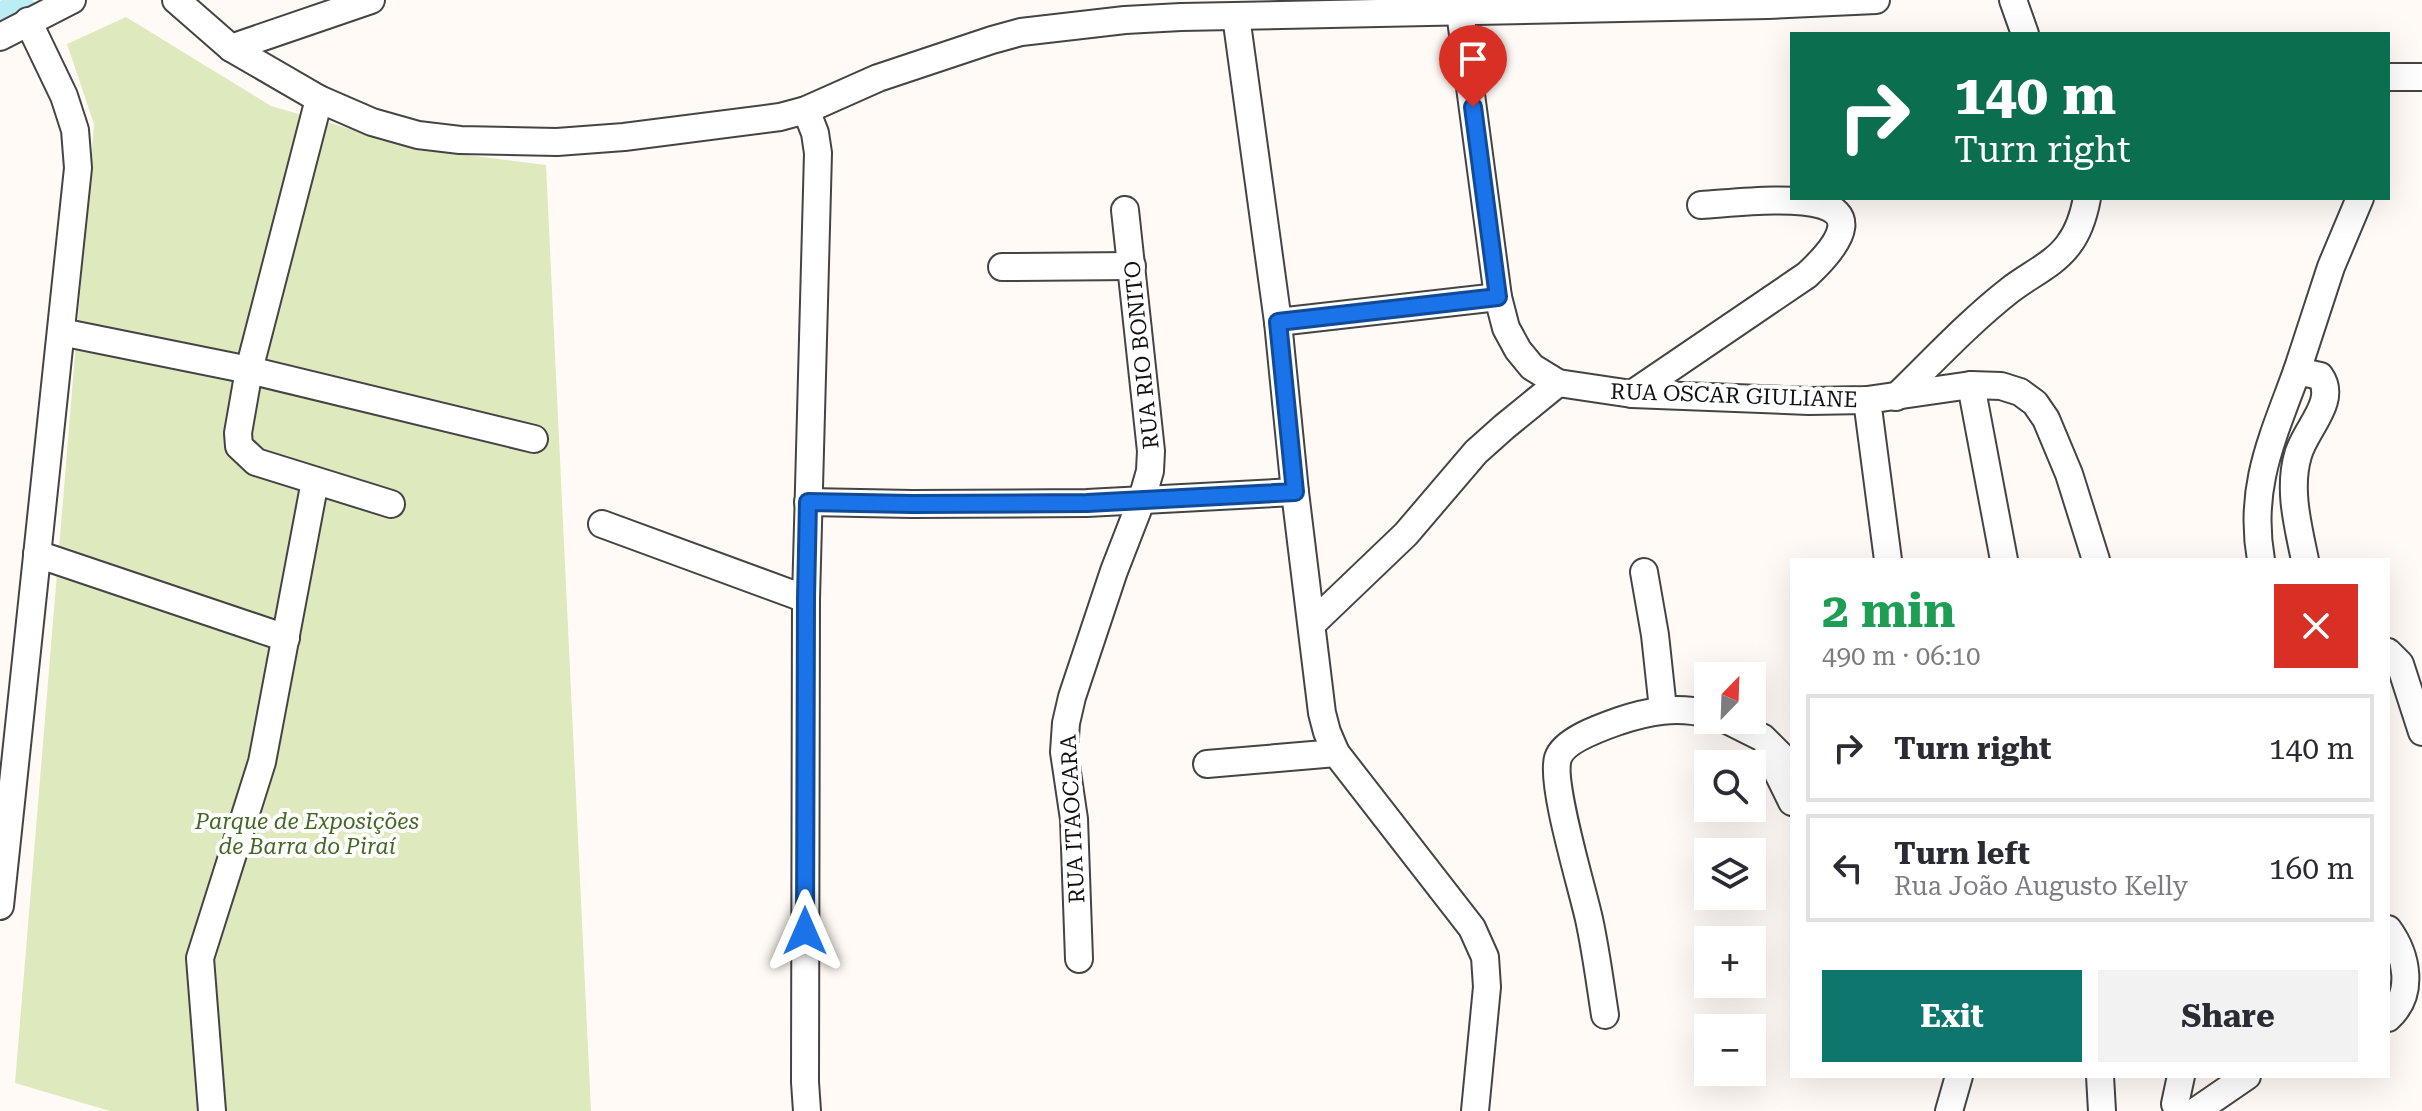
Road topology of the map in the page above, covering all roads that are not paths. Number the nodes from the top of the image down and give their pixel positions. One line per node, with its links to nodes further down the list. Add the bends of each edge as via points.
1 (72, 0): 9 (street)
2 (176, 0): 12 (street)
3 (371, 0): 12 (street)
4 (1876, 0): 7 (street)
5 (2013, 0): 10 (street)
6 (1124, 10): 8 (street); 16 (street, via 992,40 878,78)
7 (1460, 12): 8 (street); 23 (street, RUA OSCAR GIULIANE)
8 (1236, 16): 24 (street)
9 (28, 21): 11 (street); 25 (street, via 75,130 78,168)
10 (2024, 32)
11 (0, 37)
12 (231, 48): 15 (street)
13 (2390, 77): 14 (street)
14 (2422, 77)
15 (319, 99): 16 (street, via 418,135 557,142); 26 (street)
16 (806, 110): 37 (street, via 818,153)
17 (2087, 200): 31 (street, via 2069,245 1970,325)
18 (2359, 200): 27 (street)
19 (1701, 205): 30 (street, via 1815,202 1839,217 1841,230 1828,255 1807,275)
20 (1125, 210): 21 (street, RUA RIO BONITO)
21 (1132, 266): 22 (street); 36 (street, RUA RIO BONITO, via 1151,451)
22 (1002, 267)
23 (1498, 297): 24 (street); 28 (street, RUA OSCAR GIULIANE, via 1518,350 1532,367)
24 (1278, 322): 35 (street)
25 (61, 332): 26 (street); 40 (street)
26 (249, 370): 33 (street); 34 (street, via 239,446 256,462)
27 (2297, 371): 44 (street, via 2262,469); 45 (street, via 2320,376 2326,385 2326,398 2298,455 2293,486)
28 (1558, 383): 30 (street, RUA OSCAR GIULIANE); 48 (street, via 1476,452 1406,534)
29 (1971, 385): 31 (street, RUA OSCAR GIULIANE); 42 (street); 43 (street, RUA OSCAR GIULIANE, via 2001,386 2035,403 2069,474)
30 (1632, 394): 32 (street, RUA OSCAR GIULIANE)
31 (1896, 397): 32 (street, RUA OSCAR GIULIANE)
32 (1867, 400): 41 (street)
33 (534, 439)
34 (315, 481): 38 (street); 49 (street)
35 (1295, 492): 36 (street); 48 (street)
36 (1142, 499): 37 (street); 62 (street, RUA ITAOCARA, via 1066,723)
37 (808, 502): 47 (street)
38 (391, 504)
39 (602, 524): 47 (street)
40 (37, 554): 49 (street); 60 (street)
41 (1888, 558)
42 (2004, 558)
43 (2095, 558)
44 (2261, 558)
45 (2305, 558)
46 (1644, 572): 51 (street)
47 (806, 599): 70 (street)
48 (1313, 623): 56 (street, via 1322,713)
49 (286, 638): 69 (street, via 262,762 200,958)
50 (2390, 654): 53 (street, via 2400,664)
51 (1663, 709): 52 (street); 63 (street, via 1605,726 1571,742 1558,756 1556,769)
52 (1694, 711)
53 (2422, 732)
54 (1755, 734): 55 (street)
55 (1763, 738): 58 (street); 59 (street)
56 (1336, 753): 57 (street); 71 (street, via 1472,928 1485,957)
57 (1207, 764)
58 (1790, 765)
59 (1790, 798)
60 (0, 906)
61 (2390, 932): 64 (street, via 2407,977)
62 (1079, 959)
63 (1605, 1015)
64 (2390, 1016)
65 (1958, 1078): 72 (street)
66 (2100, 1078): 73 (street)
67 (2181, 1078): 74 (street)
68 (2244, 1078): 75 (street)
69 (212, 1111)
70 (807, 1111)
71 (1475, 1111)
72 (1949, 1111)
73 (2102, 1111)
74 (2178, 1111)
75 (2196, 1111)

